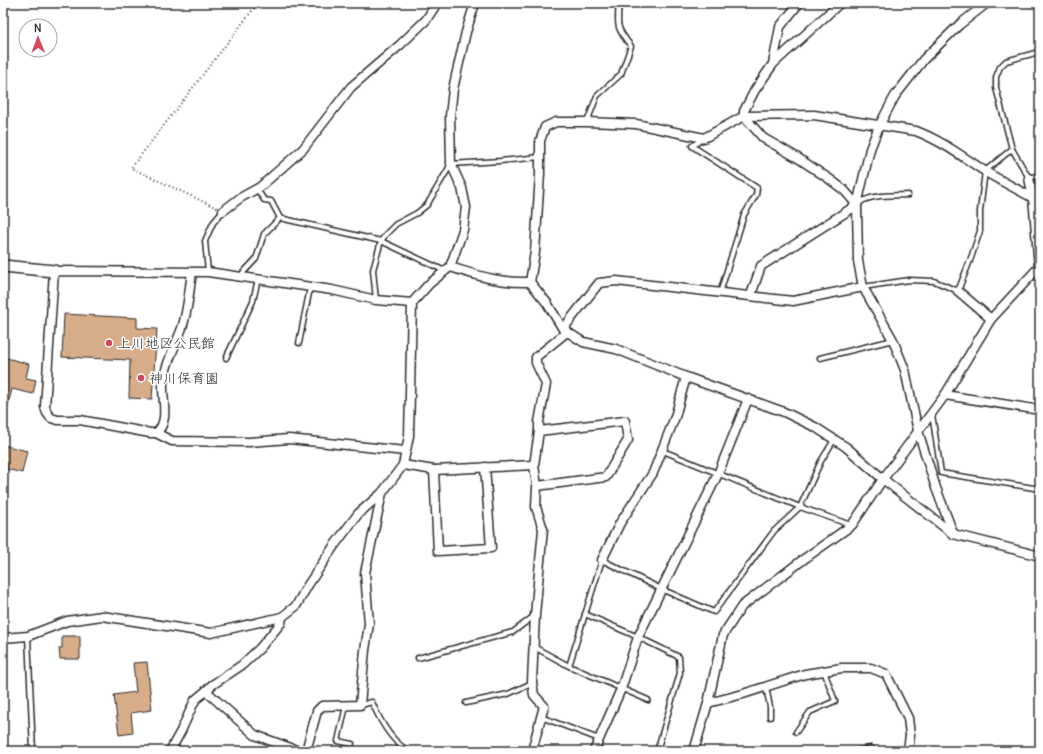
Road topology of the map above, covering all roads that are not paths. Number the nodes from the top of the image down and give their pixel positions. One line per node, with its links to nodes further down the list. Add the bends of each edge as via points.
1 (437, 3): 19 (street, via 426,20 351,87 303,149)
2 (475, 3): 15 (street, via 453,90 450,116)
3 (619, 3): 10 (lane, via 617,24 631,46 621,74 596,96)
4 (799, 3): 8 (street, via 780,27)
5 (840, 3): 8 (street)
6 (987, 3): 11 (street, via 959,25 924,59 895,96)
7 (1040, 53): 13 (lane, via 1006,61 1000,66 996,77 996,88)
8 (773, 64): 9 (street, via 755,90)
9 (744, 116): 11 (street, via 814,115); 12 (street); 22 (street, via 763,138 828,178 844,190)
10 (587, 122): 12 (street, via 636,124); 14 (street, via 556,122 545,127 540,141)
11 (879, 126): 16 (street, via 916,131 931,137); 22 (street, via 870,149)
12 (704, 138): 38 (lane, via 692,146 757,188 756,195 744,215)
13 (1012, 149): 16 (lane); 18 (lane)
14 (540, 157): 15 (lane); 34 (street)
15 (451, 164): 25 (lane, via 427,205 417,214 396,224); 28 (street, via 462,188 466,207 463,230)
16 (985, 172): 21 (street); 37 (lane, via 980,231)
17 (1040, 175): 18 (lane)
18 (1029, 178): 21 (street)
19 (257, 189): 23 (street); 24 (lane, via 264,200 271,201)
20 (908, 195): 22 (lane, via 883,196 865,200)
21 (1033, 198): 27 (street)
22 (857, 205): 35 (street, via 858,261); 39 (street, via 761,266)
23 (223, 211): 30 (lane, via 213,223 205,242)
24 (280, 218): 25 (lane); 32 (lane, via 264,234 256,259)
25 (382, 241): 28 (lane); 40 (lane, via 373,270)
26 (3, 266): 29 (street)
27 (1040, 268): 42 (street)
28 (448, 269): 34 (street, via 511,283); 41 (street, via 429,284)
29 (54, 271): 31 (street); 55 (street, via 45,407 47,413 51,418 58,420 80,420)
30 (208, 272): 31 (street); 32 (street)
31 (192, 273): 55 (street, via 183,326 165,372 164,422)
32 (238, 278): 33 (street)
33 (258, 279): 36 (street); 46 (lane, via 253,301)
34 (530, 282): 43 (street)
35 (863, 287): 37 (lane, via 909,280 934,281); 39 (street, via 793,300); 44 (street)
36 (310, 288): 40 (street); 45 (lane)
37 (958, 291): 42 (street)
38 (720, 293): 39 (street); 43 (street, via 616,281 599,283)
39 (751, 296)
40 (376, 300): 41 (street)
41 (412, 303): 57 (street, via 409,436)
42 (991, 319): 49 (street)
43 (565, 330): 48 (street, via 584,342 616,349); 53 (street, via 536,357 536,363 546,384)
44 (893, 340): 47 (lane); 54 (street, via 905,370)
45 (299, 343)
46 (226, 358)
47 (820, 358)
48 (686, 378): 50 (street); 58 (street)
49 (945, 395): 51 (street); 52 (street)
50 (748, 399): 56 (street, via 803,421); 63 (street)
51 (1040, 410)
52 (932, 414): 54 (street); 66 (lane, via 941,473)
53 (539, 431): 60 (street); 65 (street, via 625,421 628,440 606,477)
54 (918, 431): 64 (street); 70 (street)
55 (156, 433): 57 (street, via 172,440 288,440)
56 (834, 440): 64 (street); 68 (lane, via 821,461)
57 (405, 450): 59 (street)
58 (663, 451): 63 (lane); 72 (street, via 653,474 620,523)
59 (403, 465): 62 (street); 67 (street)
60 (534, 465): 61 (street); 65 (street)
61 (485, 467): 62 (street); 62 (street, via 491,548 438,551)
62 (434, 470)
63 (718, 474): 68 (lane); 73 (street)
64 (883, 479): 69 (street); 70 (street)
65 (537, 486): 75 (street, via 536,507 543,529)
66 (1040, 489)
67 (382, 493): 76 (street, via 358,514 308,584 296,606); 91 (street, via 364,573 369,624)
68 (800, 507): 69 (lane); 73 (lane, via 774,531 714,612)
69 (852, 525): 89 (street, via 742,606 723,635)
70 (953, 534): 71 (street)
71 (1040, 556)
72 (602, 560): 73 (lane); 74 (lane)
73 (661, 589): 78 (street)
74 (585, 614): 78 (lane); 82 (lane)
75 (535, 616): 80 (street); 81 (lane, via 513,632)
76 (282, 617): 77 (street, via 211,633 102,616 67,621); 87 (street, via 281,622 260,648 242,665)
77 (28, 636): 79 (street); 98 (lane)
78 (638, 637): 86 (street); 105 (lane, via 679,657 680,662 680,673)
79 (3, 638)
80 (534, 647): 82 (lane); 84 (street)
81 (418, 658)
82 (569, 666): 86 (lane)
83 (824, 671): 85 (street, via 805,674); 95 (lane, via 835,701 810,712); 109 (street, via 871,668 886,674 908,718)
84 (532, 682): 90 (lane, via 508,694); 93 (street, via 534,694 544,706)
85 (766, 687): 89 (street); 94 (lane)
86 (621, 689): 88 (lane); 96 (street)
87 (206, 691): 99 (street, via 195,700); 100 (street, via 255,735)
88 (648, 700)
89 (708, 703): 106 (street)
90 (466, 704)
91 (360, 705): 92 (street); 102 (lane, via 372,702 380,720 400,746)
92 (346, 706): 97 (lane, via 338,741); 101 (street, via 322,706 318,711)
93 (541, 717): 96 (lane); 103 (street)
94 (770, 717)
95 (796, 732)
96 (599, 739): 104 (street)
97 (352, 744)
98 (33, 751)
99 (170, 751)
100 (298, 751)
101 (306, 751)
102 (409, 751)
103 (532, 751)
104 (594, 751)
105 (657, 751)
106 (694, 751)
107 (858, 751): 108 (lane, via 871,748)
108 (875, 751)
109 (908, 751)

